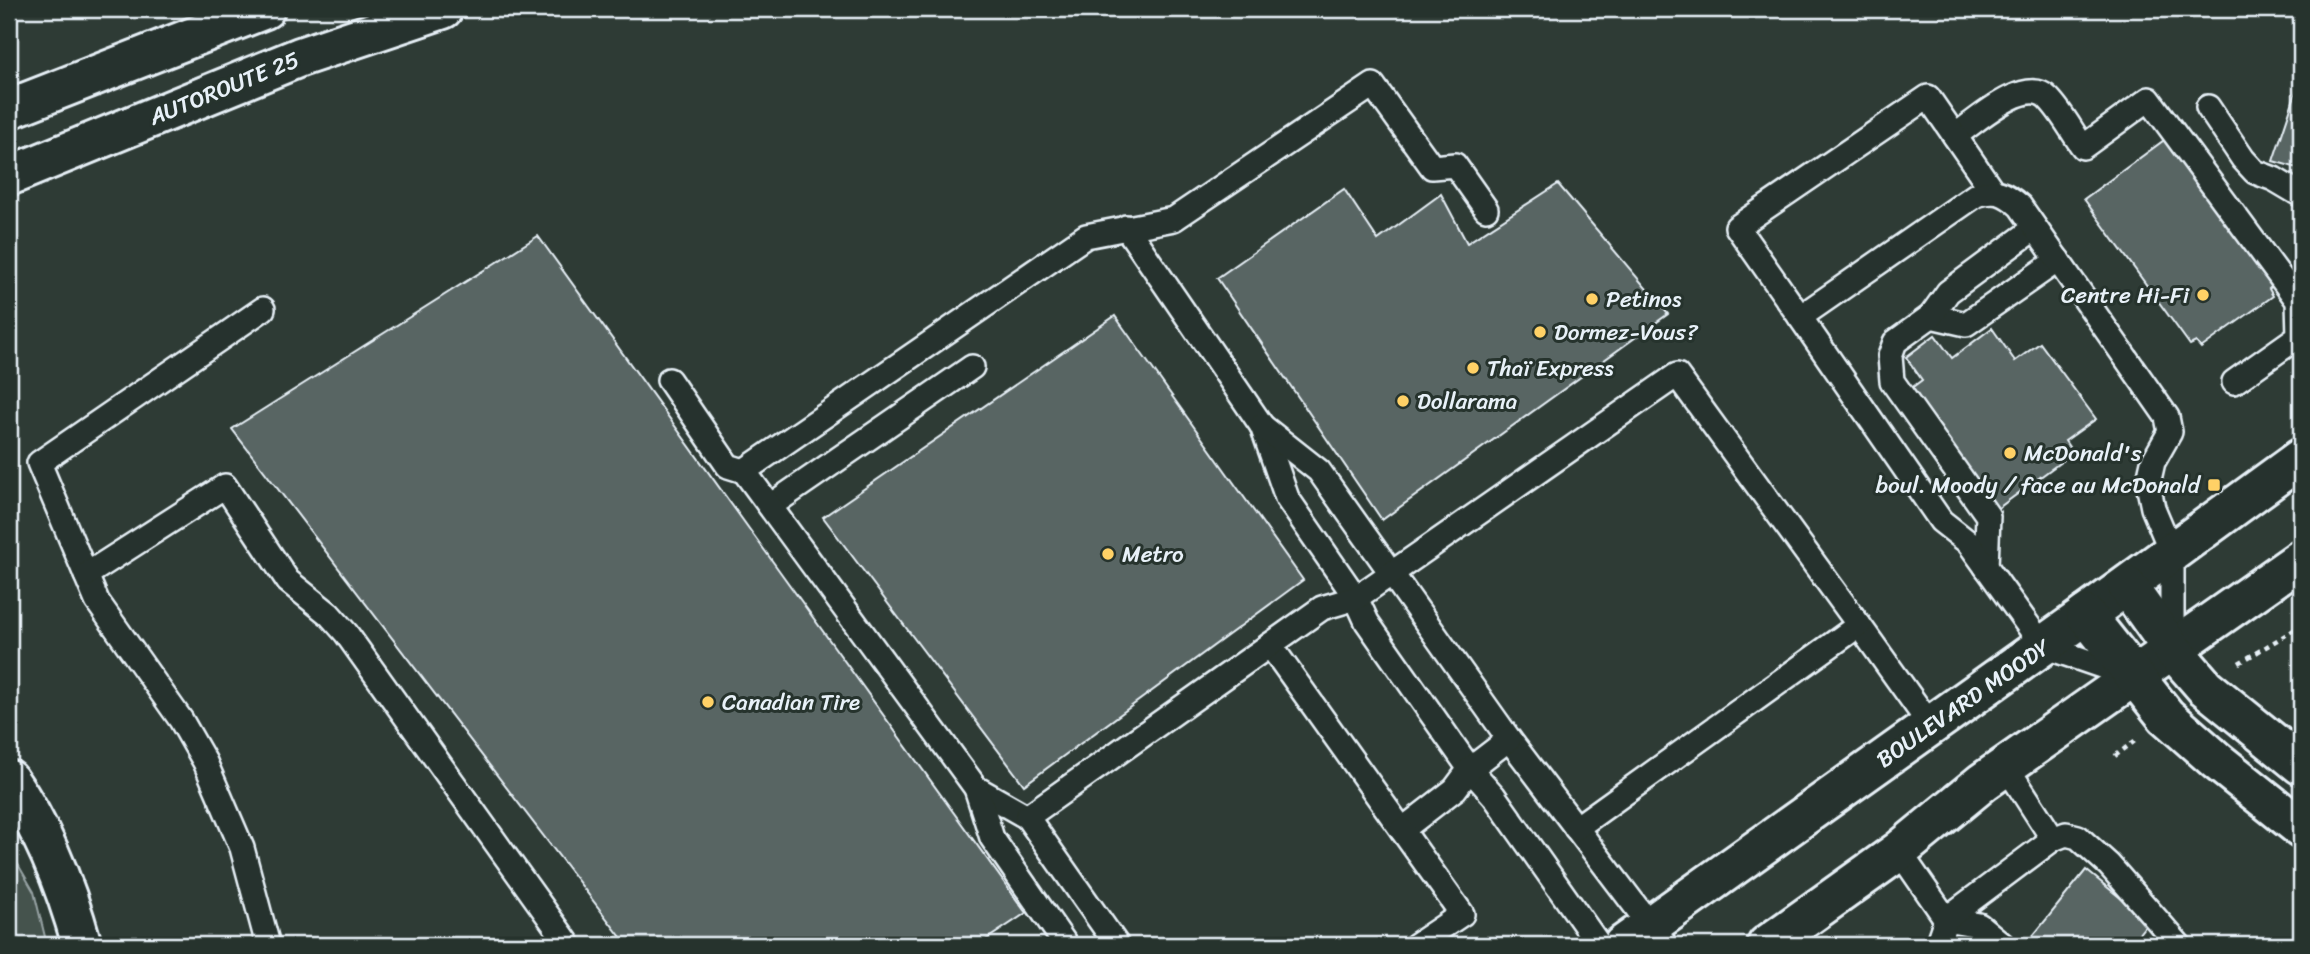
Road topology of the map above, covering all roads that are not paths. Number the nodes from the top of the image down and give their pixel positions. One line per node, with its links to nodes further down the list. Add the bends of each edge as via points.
1 (252, 9): 4 (main road)
2 (265, 9): 4 (main road)
3 (443, 9): 8 (main road, AUTOROUTE 25, via 300,57)
4 (203, 32): 6 (main road)
5 (2208, 107): 10 (lane, via 2255,172)
6 (9, 108)
7 (1955, 136): 9 (lane); 17 (lane, via 1928,97 1737,228); 18 (lane, via 2030,90 2049,99 2083,147 2149,99 2298,301)
8 (9, 176)
9 (1992, 190): 13 (lane, via 2020,206); 17 (lane, via 1954,208)
10 (2301, 195)
11 (1486, 209): 12 (lane, via 1455,165 1432,167 1373,85 1174,219)
12 (1126, 227): 22 (lane); 24 (lane, via 1086,236)
13 (2035, 228): 14 (lane); 16 (lane, via 1948,292)
14 (2057, 260): 16 (lane, via 1966,324); 26 (lane, via 2167,417 2170,432 2153,462 2148,484)
15 (263, 309): 30 (lane, via 39,463)
16 (1931, 316): 28 (lane, via 1895,342 1890,356 1892,381 1988,516)
17 (1800, 317): 28 (lane, via 1941,521 1969,543)
18 (2300, 337): 21 (lane)
19 (972, 367): 25 (lane)
20 (669, 380): 24 (lane, via 728,466)
21 (2234, 382)
22 (1262, 426): 29 (lane, via 1319,471); 32 (lane, via 1287,498)
23 (2301, 458): 26 (main road, BOULEVARD MOODY)
24 (744, 471): 25 (lane)
25 (770, 506): 45 (lane)
26 (2172, 554): 31 (main road, BOULEVARD MOODY); 37 (lane)
27 (2301, 559): 37 (main road)
28 (1986, 567): 36 (lane)
29 (1393, 573): 32 (lane); 34 (lane, via 1677,376); 40 (lane)
30 (86, 575): 55 (lane, via 97,601 205,762 242,848); 56 (lane, via 225,486 289,581 346,633)
31 (2127, 586): 33 (main road, BOULEVARD MOODY); 37 (main road)
32 (1356, 598): 35 (lane, via 1322,608); 43 (lane, via 1367,622)
33 (2086, 615): 36 (main road, BOULEVARD MOODY); 38 (main road)
34 (1859, 625): 39 (lane); 47 (lane)
35 (1270, 645): 46 (lane); 49 (lane)
36 (2043, 646): 38 (lane); 39 (main road, BOULEVARD MOODY)
37 (2172, 649): 38 (main road); 41 (main road, via 2204,687)
38 (2134, 677): 42 (main road); 48 (main road, via 2185,734)
39 (1931, 726): 53 (main road, BOULEVARD MOODY)
40 (1509, 739): 43 (lane); 47 (lane)
41 (2301, 765)
42 (2006, 766): 50 (lane); 51 (main road)
43 (1470, 769): 49 (lane, via 1455,789); 60 (lane)
44 (9, 780): 54 (main road, via 48,847)
45 (976, 788): 46 (lane); 57 (lane, via 992,838)
46 (1027, 817): 58 (lane)
47 (1576, 828): 53 (lane)
48 (2301, 828)
49 (1402, 830): 59 (lane, via 1462,914)
50 (2053, 839): 52 (lane); 64 (lane, via 2077,836)
51 (1899, 850): 52 (lane); 61 (main road)
52 (1946, 919): 62 (lane); 63 (lane, via 1979,925)
53 (1646, 938)
54 (82, 945)
55 (268, 945)
56 (569, 945)
57 (1066, 945)
58 (1117, 945)
59 (1416, 945)
60 (1599, 945)
61 (1767, 945)
62 (1937, 945)
63 (2003, 945)
64 (2179, 945)

